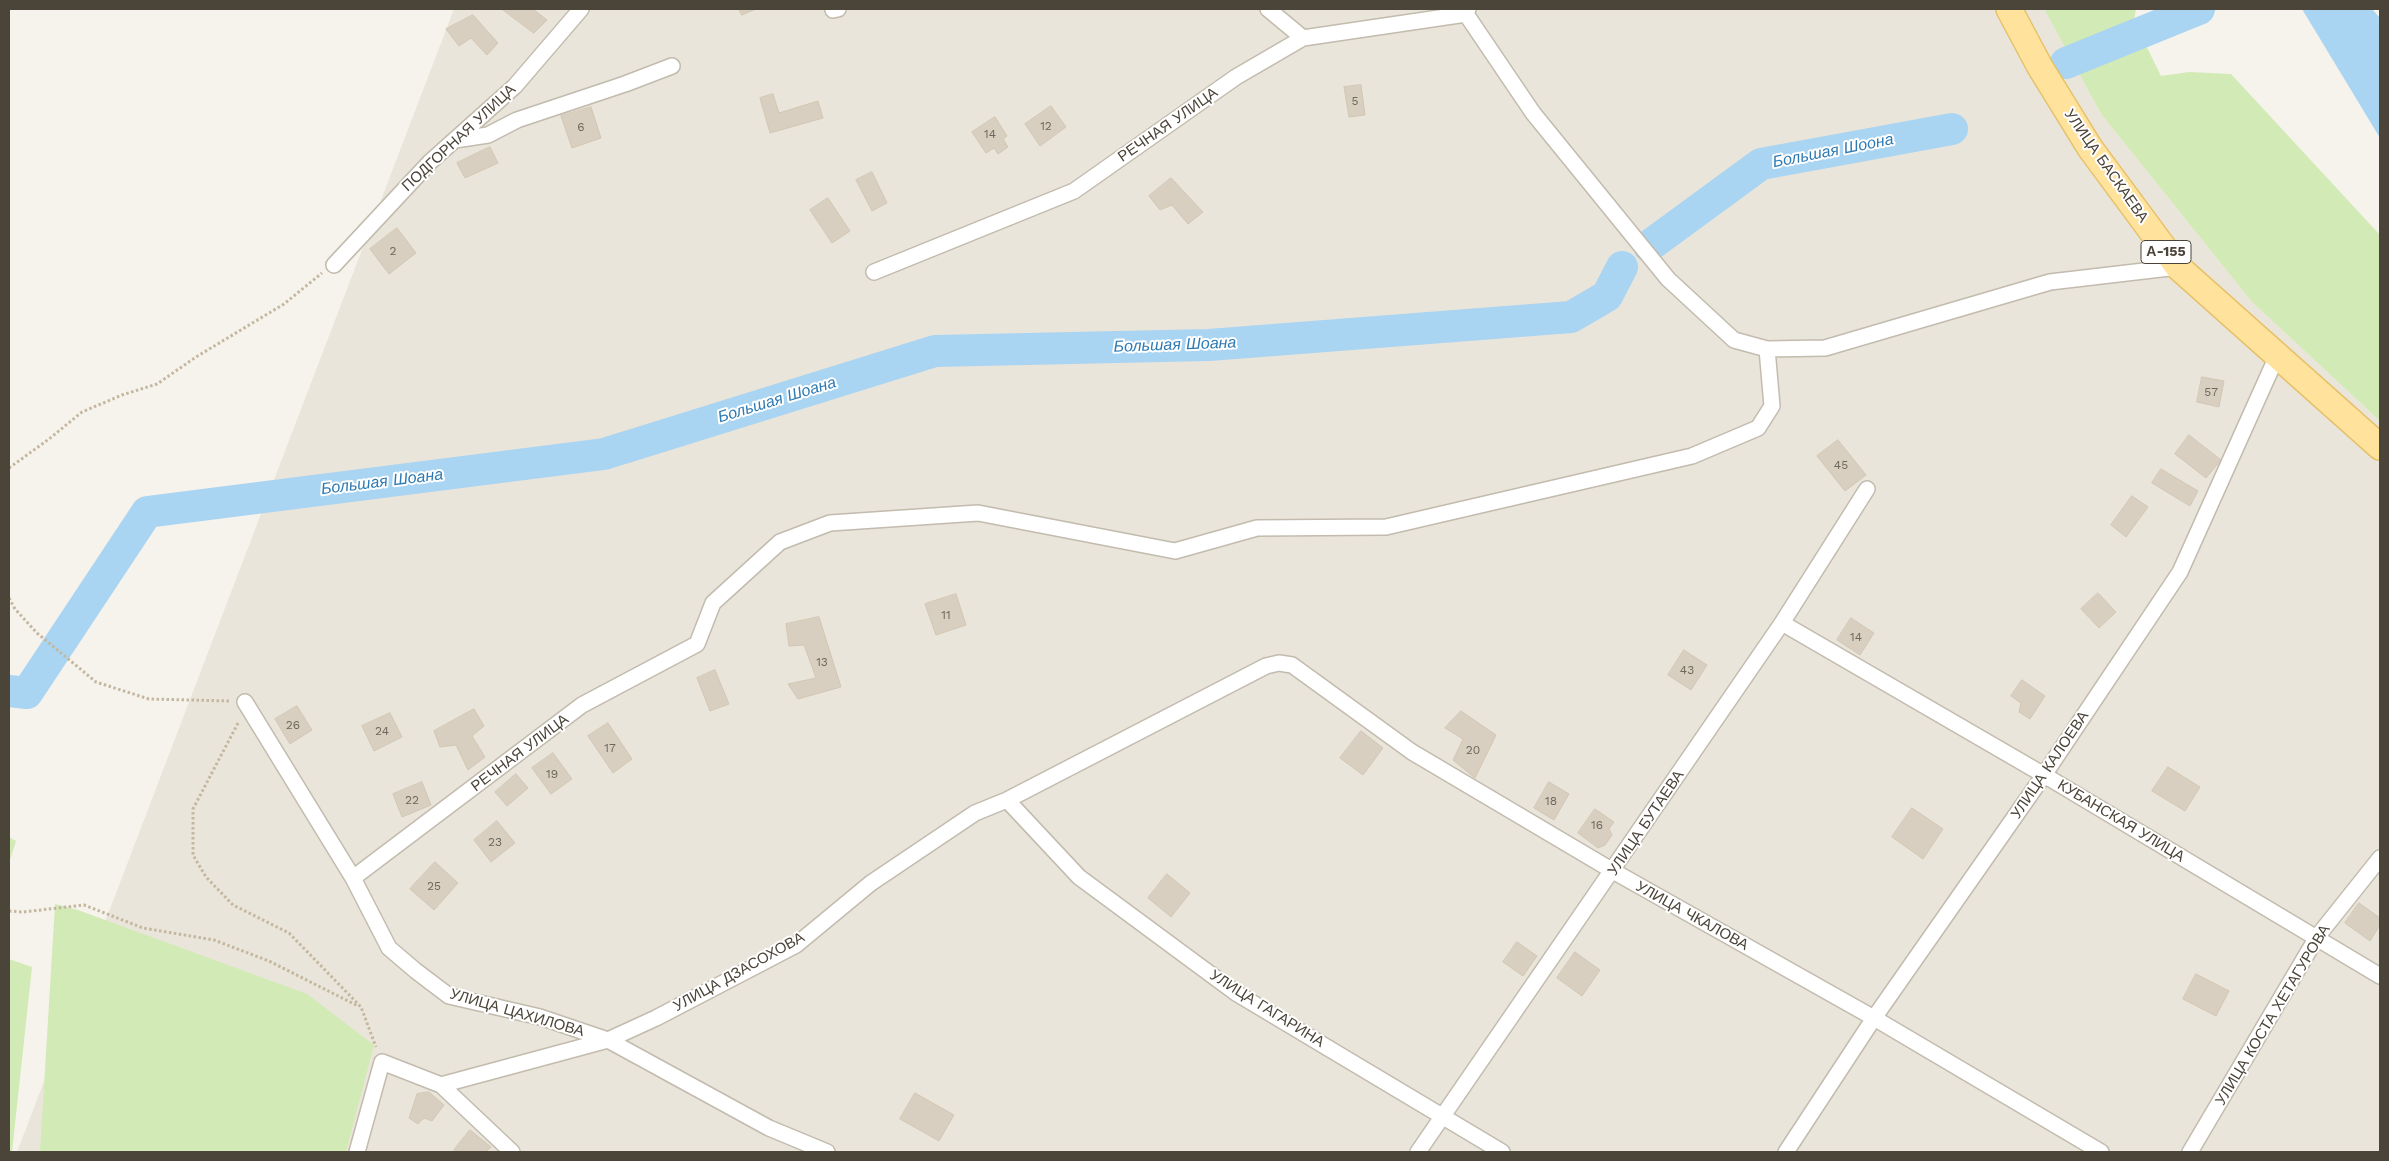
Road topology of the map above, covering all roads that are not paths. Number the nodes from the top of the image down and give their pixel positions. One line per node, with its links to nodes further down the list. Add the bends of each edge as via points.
1 (581, 9): 7 (street, ПОДГОРНАЯ УЛИЦА, via 515,86)
2 (1268, 9): 5 (street)
3 (2009, 9): 9 (main road, УЛИЦА БАСКАЕВА / А-155, via 2090,148)
4 (1467, 11): 5 (street, РЕЧНАЯ УЛИЦА); 11 (street, via 1533,113 1668,279 1734,340)
5 (1303, 38): 10 (street, РЕЧНАЯ УЛИЦА, via 1236,77 1074,191)
6 (672, 66): 7 (street, via 517,120 488,136)
7 (455, 140): 8 (street, ПОДГОРНАЯ УЛИЦА, via 430,162)
8 (334, 265)
9 (2178, 267): 11 (street, via 2050,282 1825,348); 12 (main road, УЛИЦА БАСКАЕВА / А-155)
10 (874, 272)
11 (1767, 350): 22 (street, РЕЧНАЯ УЛИЦА, via 1772,406 1758,428 1692,456 1386,527 1256,528 1175,551 978,513 830,523 780,542 713,603 697,644 582,705)
12 (2277, 356): 13 (main road, УЛИЦА БАСКАЕВА / А-155); 18 (street, УЛИЦА КАЛОЕВА, via 2180,572)
13 (2380, 447)
14 (1867, 489): 15 (street, УЛИЦА БУТАЕВА)
15 (1782, 623): 18 (street, КУБАНСКАЯ УЛИЦА); 21 (street, УЛИЦА БУТАЕВА)
16 (1292, 665): 19 (street, УЛИЦА ДЗАСОХОВА, via 1266,666); 21 (street, УЛИЦА ЧКАЛОВА, via 1412,752)
17 (245, 702): 22 (street, УЛИЦА ЦАХИЛОВА)
18 (2044, 775): 23 (street, КУБАНСКАЯ УЛИЦА); 25 (street, УЛИЦА КАЛОЕВА)
19 (1007, 800): 26 (street, УЛИЦА ДЗАСОХОВА, via 975,813 871,884 796,944); 28 (street, УЛИЦА ГАГАРИНА, via 1079,877 1236,992)
20 (2380, 858): 23 (street, УЛИЦА КОСТА ХЕТАГУРОВА)
21 (1613, 872): 25 (street, УЛИЦА ЧКАЛОВА); 28 (street, УЛИЦА БУТАЕВА)
22 (353, 878): 26 (street, УЛИЦА ЦАХИЛОВА, via 389,948 449,996 540,1017)
23 (2317, 937): 24 (street, КУБАНСКАЯ УЛИЦА); 36 (street, УЛИЦА КОСТА ХЕТАГУРОВА)
24 (2380, 976)
25 (1874, 1018): 34 (street, УЛИЦА КАЛОЕВА); 35 (street, УЛИЦА ЧКАЛОВА)
26 (608, 1040): 27 (street, УЛИЦА ДЗАСОХОВА); 31 (street, УЛИЦА ЦАХИЛОВА, via 768,1128)
27 (441, 1085): 29 (street, via 382,1062); 30 (street)
28 (1445, 1116): 32 (street, УЛИЦА БУТАЕВА); 33 (street, УЛИЦА ГАГАРИНА)
29 (357, 1152)
30 (512, 1152)
31 (827, 1152)
32 (1418, 1152)
33 (1502, 1152)
34 (1786, 1152)
35 (2101, 1152)
36 (2190, 1152)

